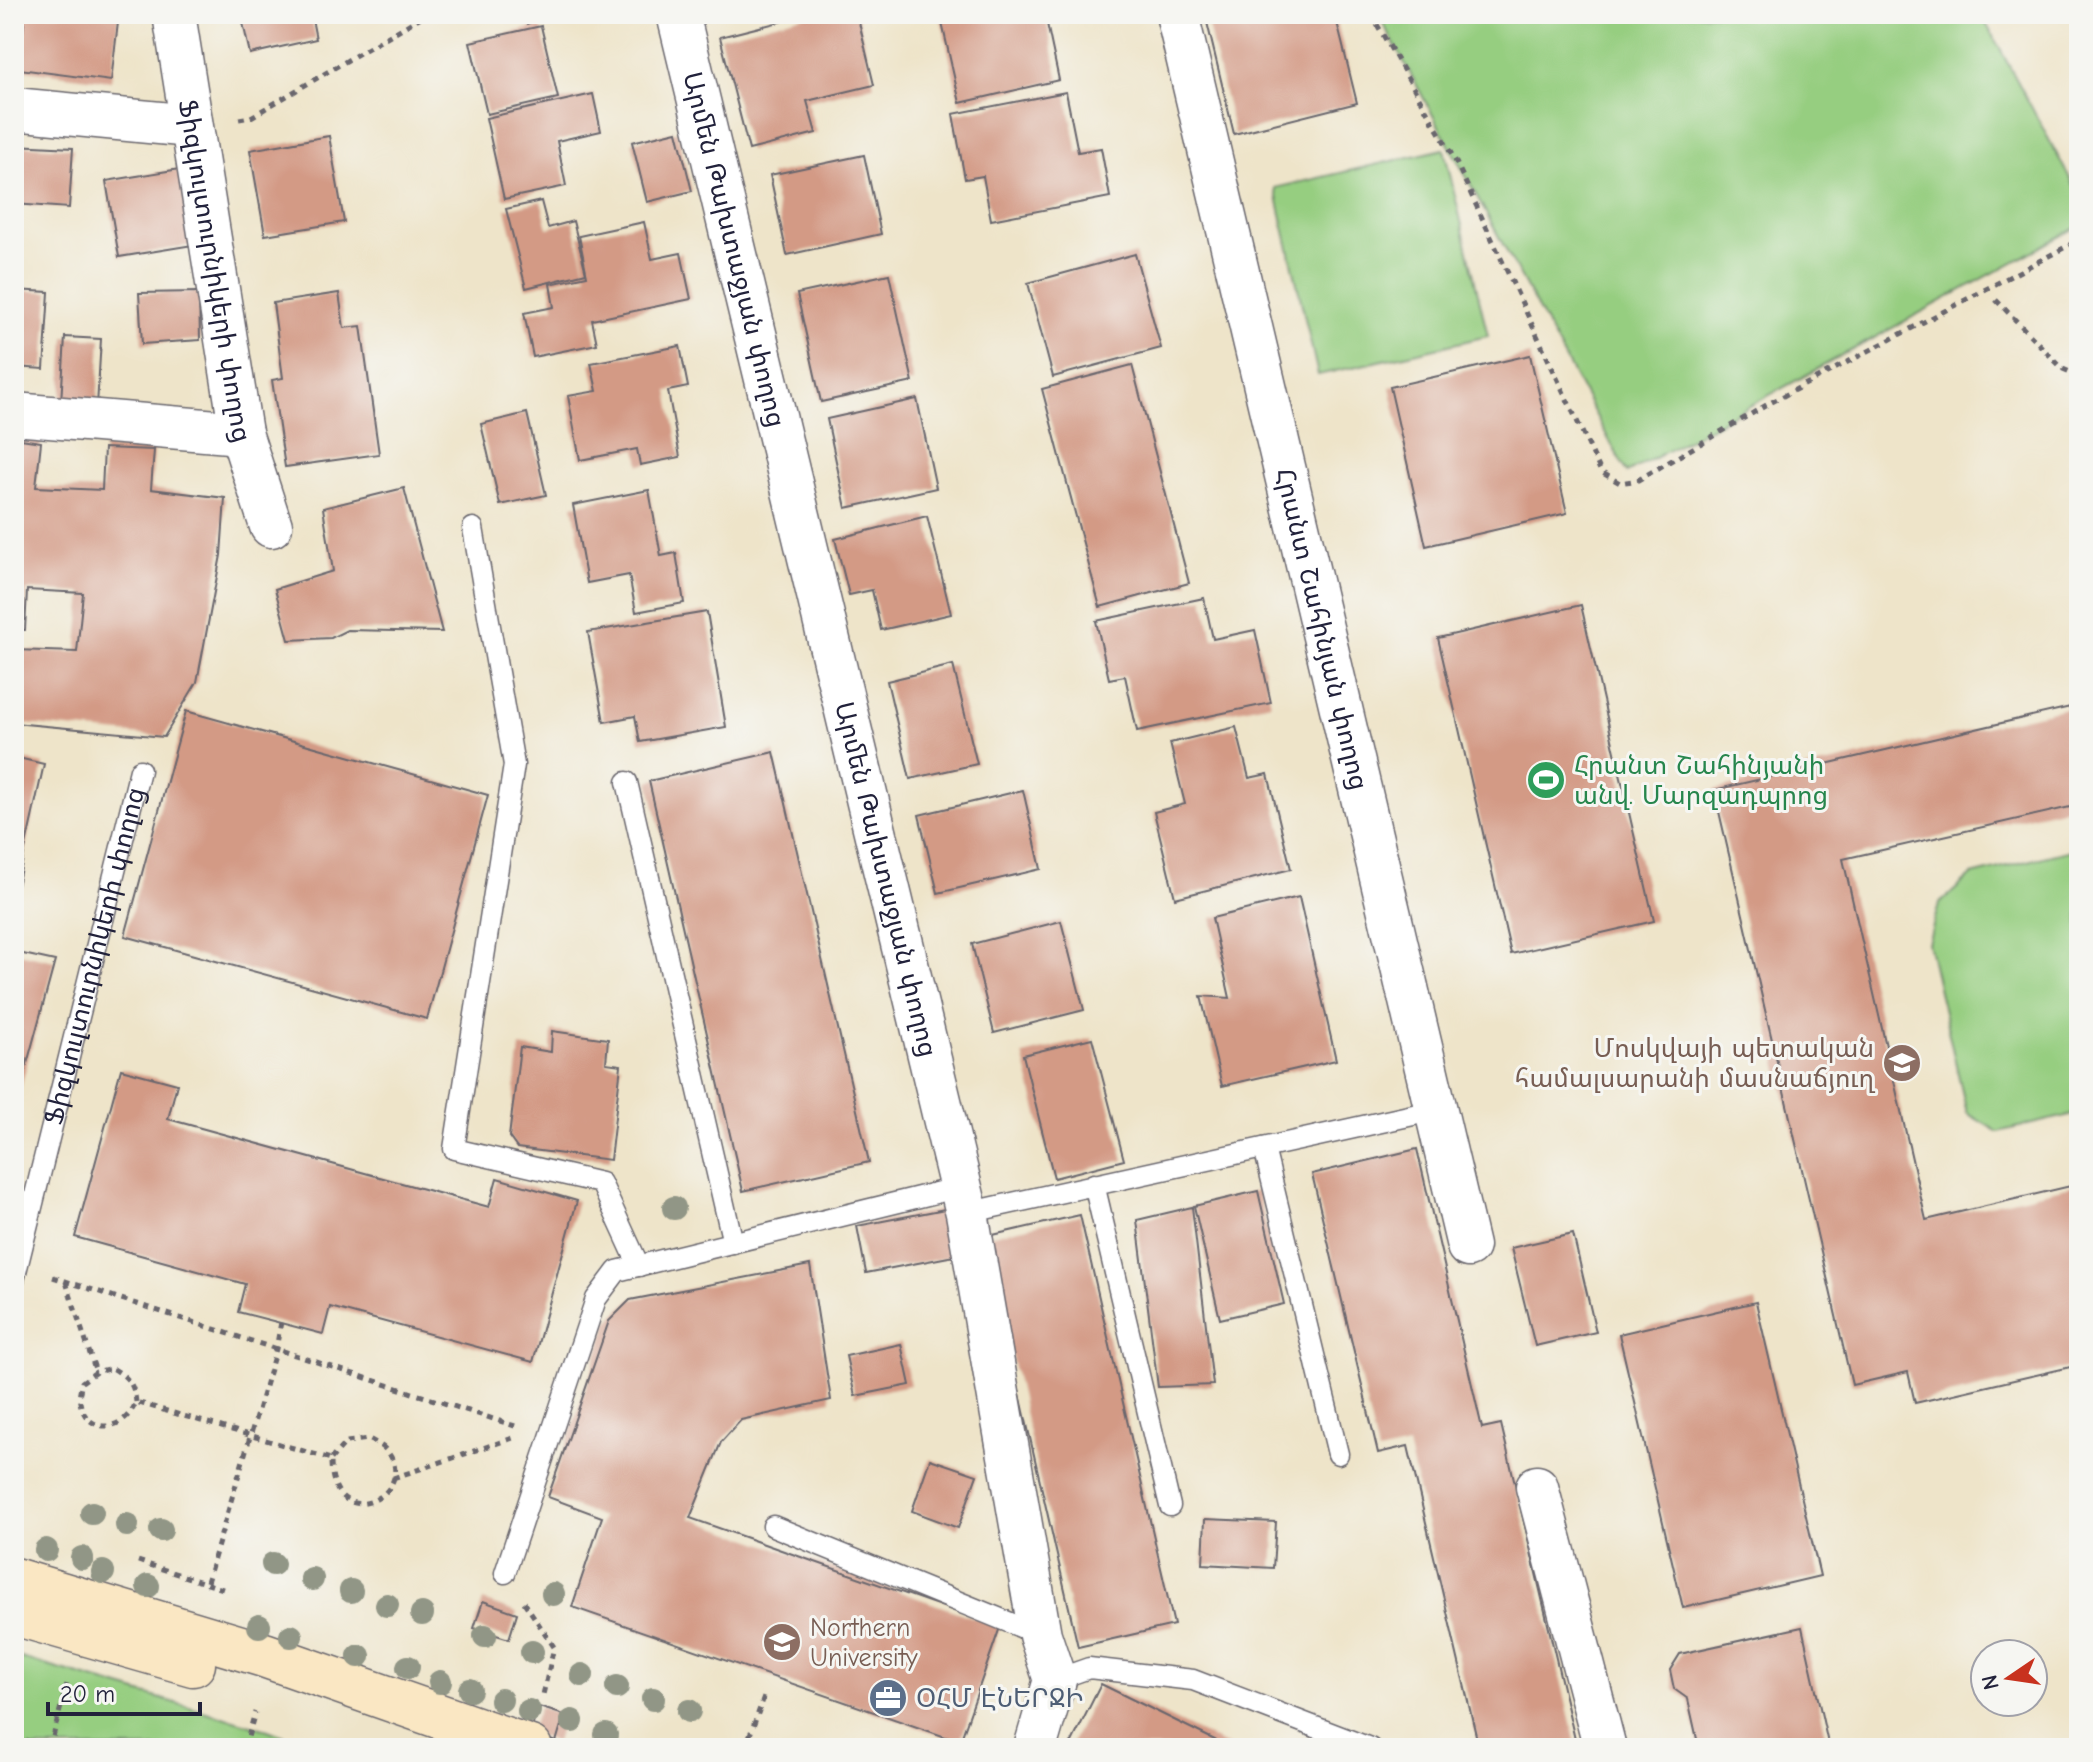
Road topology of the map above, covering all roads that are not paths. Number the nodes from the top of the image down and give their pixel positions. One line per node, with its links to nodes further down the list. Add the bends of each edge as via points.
1 (174, 14): 5 (street, Ֆիզկուլտուրնիկերի փողոց)
2 (678, 14): 15 (street, Արմեն Թախտաջյան փողոց)
3 (1177, 14): 12 (street, Հրանտ Շահինյան փողոց)
4 (14, 109): 5 (street)
5 (191, 126): 7 (street, Ֆիզկուլտուրնիկերի փողոց)
6 (14, 414): 7 (street)
7 (241, 433): 8 (street, Ֆիզկուլտուրնիկերի փողոց)
8 (271, 526)
9 (473, 528): 18 (lane, via 514,765 454,1149 601,1183)
10 (140, 770): 19 (lane, Ֆիզկուլտուրնիկերի փողոց)
11 (627, 782): 16 (lane)
12 (1436, 1110): 13 (lane); 17 (street, Հրանտ Շահինյան փողոց)
13 (1264, 1148): 14 (lane); 20 (lane)
14 (1094, 1184): 15 (lane); 22 (lane)
15 (964, 1200): 16 (lane); 27 (street, Արմեն Թախտաջյան փողոց)
16 (733, 1243): 18 (lane)
17 (1468, 1246)
18 (639, 1266): 24 (lane, via 617,1271 596,1299 541,1434)
19 (16, 1272)
20 (1338, 1454)
21 (1537, 1487): 33 (street)
22 (1170, 1506)
23 (773, 1526): 27 (lane)
24 (505, 1573)
25 (14, 1580): 30 (street, via 264,1655)
26 (14, 1613): 29 (street, via 341,1706)
27 (1040, 1635): 28 (street, Արմեն Թախտաջյան փողոց)
28 (1055, 1680): 31 (street); 32 (lane, via 1089,1668 1193,1680)
29 (458, 1748)
30 (530, 1748)
31 (1035, 1748)
32 (1370, 1748)
33 (1605, 1748)

